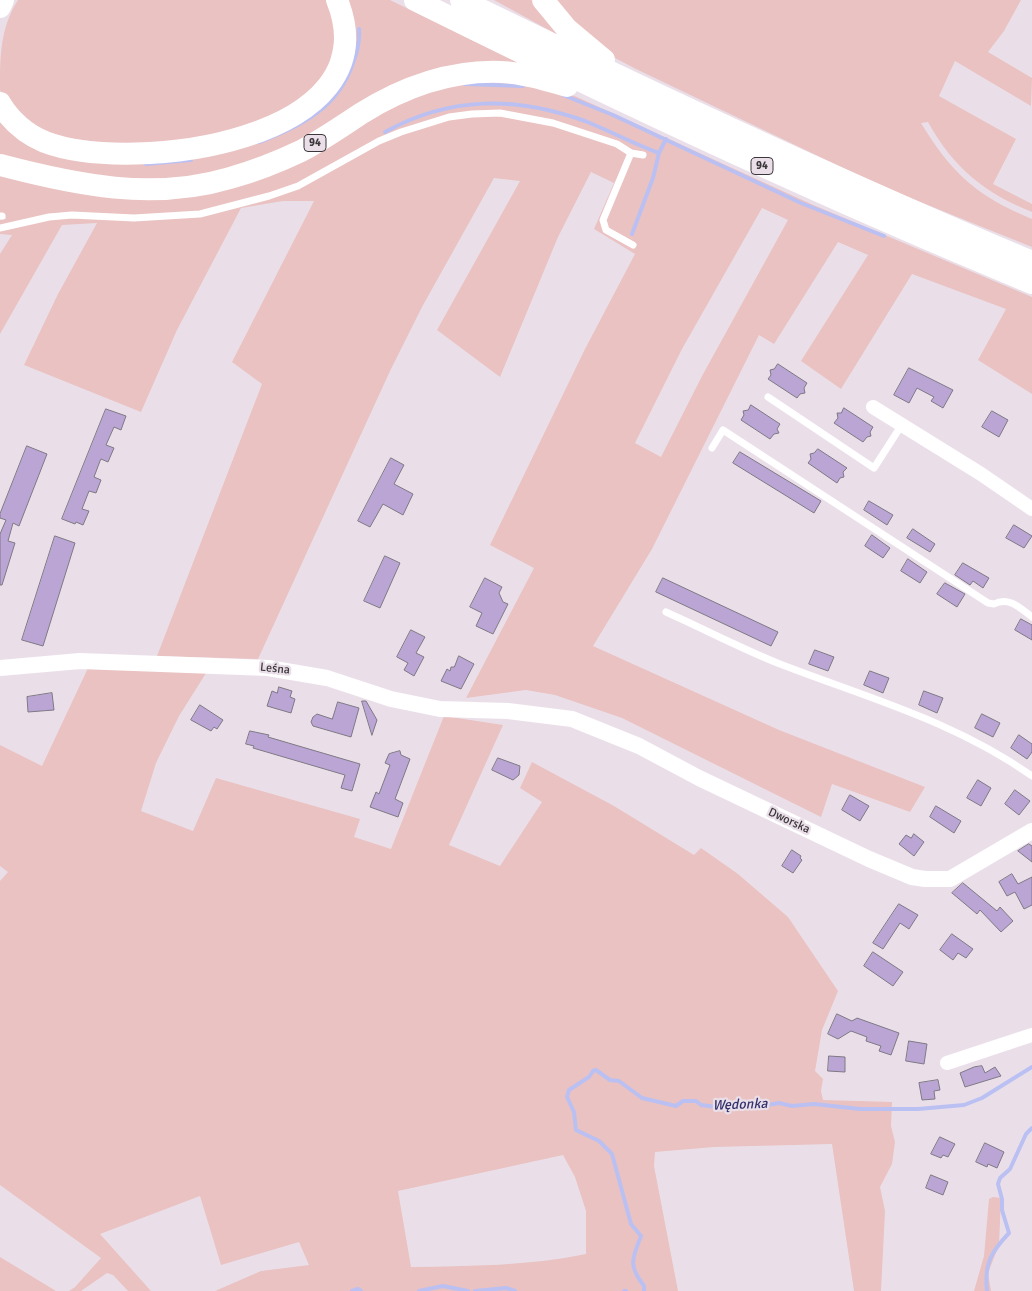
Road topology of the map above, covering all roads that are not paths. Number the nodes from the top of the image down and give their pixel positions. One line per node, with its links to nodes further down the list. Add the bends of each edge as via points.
1 (3, 0): 6 (highway)
2 (337, 0): 8 (highway, via 344,43 337,69 323,92 314,102 287,119 240,138 179,152 108,154 58,146 39,139 16,123)
3 (415, 0): 7 (highway)
4 (462, 0): 7 (highway, 94)
5 (543, 0): 7 (highway)
6 (0, 7)
7 (629, 93): 11 (highway, 94, via 501,72 436,79 401,92 293,154 228,179 196,185 127,190 92,186); 14 (highway, 94); 15 (highway, 94, via 903,230)
8 (0, 103)
9 (631, 153): 10 (lane); 12 (lane, via 617,144 553,123 500,113 472,114 449,117 401,132 298,186 200,214 134,218 49,216); 13 (lane, via 604,220 606,230)
10 (643, 155)
11 (0, 165)
12 (0, 228)
13 (633, 245)
14 (1032, 262)
15 (1032, 283)
16 (768, 397): 18 (lane, via 874,468)
17 (873, 406): 18 (street)
18 (901, 426): 20 (street)
19 (712, 448): 22 (lane, via 722,430 988,602 994,604 1008,600)
20 (1032, 508)
21 (666, 612): 25 (lane, via 778,663 949,727)
22 (1032, 617)
23 (0, 668): 24 (street, Leśna, via 80,661 268,668 327,678 390,699 440,709)
24 (545, 715): 26 (street, Dworska, via 572,719 608,732 912,877 950,879)
25 (1032, 776)
26 (1032, 832)
27 (1032, 1035): 28 (street)
28 (947, 1063)

